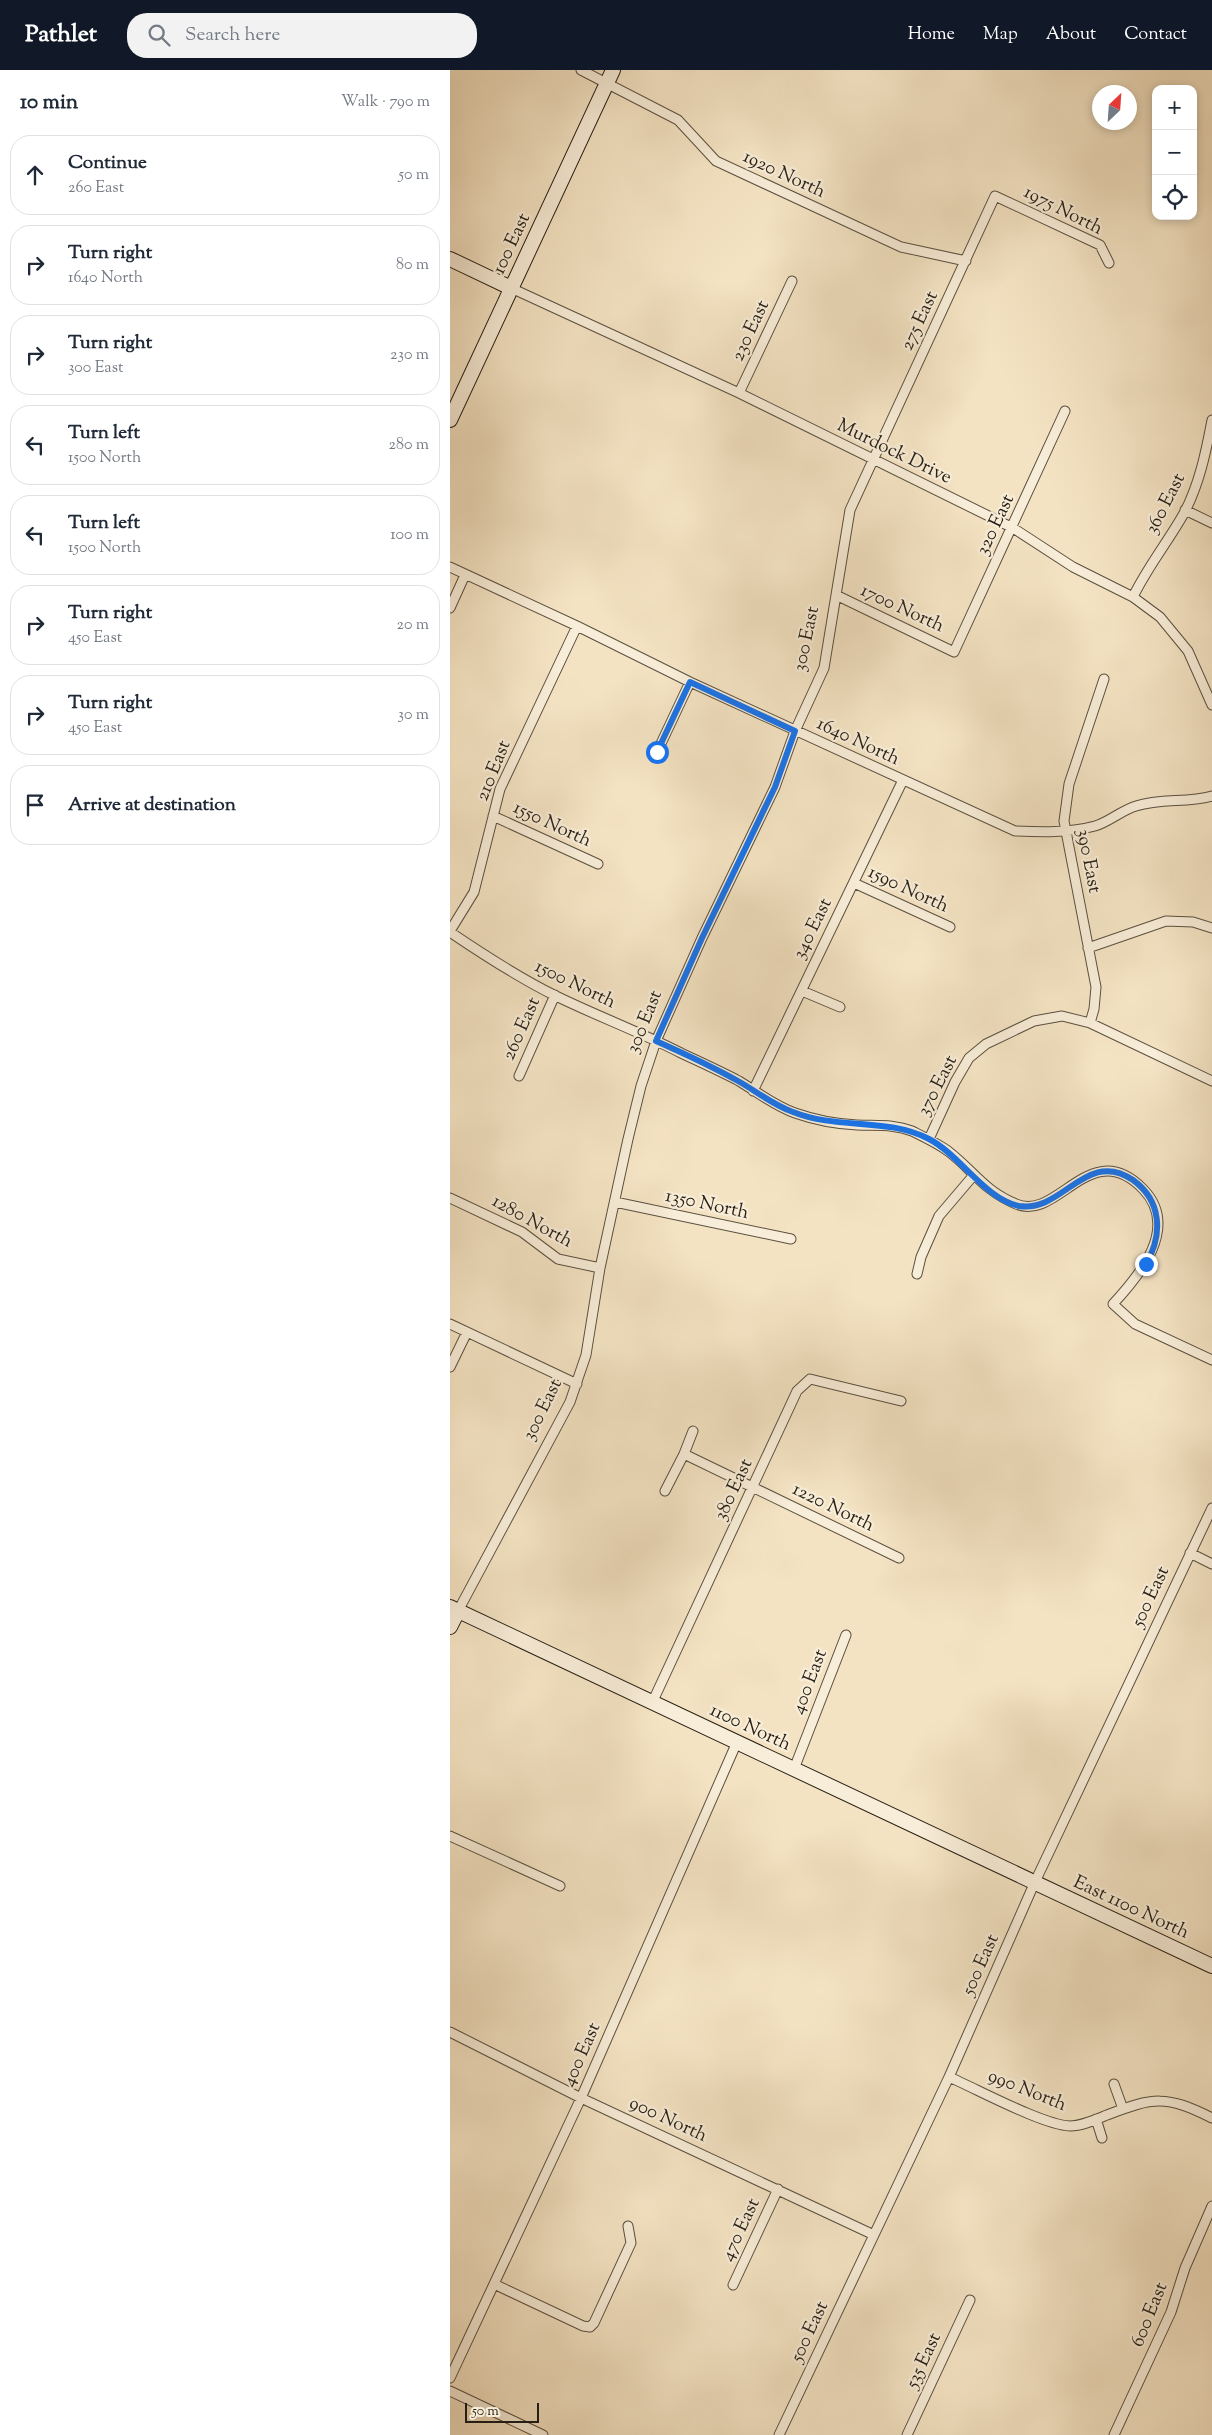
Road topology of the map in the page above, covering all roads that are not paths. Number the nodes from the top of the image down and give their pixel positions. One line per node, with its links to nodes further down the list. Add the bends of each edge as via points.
1 (581, 70): 2 (street, 1920 North)
2 (610, 76): 5 (street, 1920 North, via 678,120 716,162 901,246); 8 (street, 100 East)
3 (995, 196): 5 (street, 275 East); 6 (street, 1975 North, via 1100,246)
4 (450, 260): 8 (street)
5 (966, 261): 13 (street, 275 East)
6 (1109, 263)
7 (792, 282): 9 (street, 230 East)
8 (512, 288): 9 (street, Murdock Drive); 11 (street, 100 East)
9 (739, 394): 13 (street, Murdock Drive)
10 (1065, 411): 16 (street, 320 East)
11 (450, 420)
12 (1212, 420): 14 (street, 360 East, via 1204,458)
13 (874, 460): 16 (street, Murdock Drive); 19 (street, 300 East, via 850,510)
14 (1185, 510): 15 (street); 20 (street, 360 East)
15 (1212, 523)
16 (1013, 528): 20 (street, Murdock Drive, via 1073,568); 23 (street, 320 East)
17 (450, 567): 18 (street, 1640 North)
18 (466, 575): 21 (street); 22 (street, 1640 North)
19 (836, 595): 23 (street, 1700 North); 28 (street, 300 East, via 824,668)
20 (1133, 597): 26 (street, Murdock Drive, via 1160,618 1188,651)
21 (450, 608)
22 (577, 626): 25 (street, 1640 North); 32 (street, 210 East, via 500,789)
23 (954, 652)
24 (1104, 679): 33 (street, 390 East, via 1069,784)
25 (690, 682): 28 (street, 1640 North); 29 (street)
26 (1208, 683): 27 (street, Murdock Drive)
27 (1212, 705)
28 (795, 731): 30 (street, 1640 North); 44 (street, 300 East, via 775,787)
29 (657, 752)
30 (903, 780): 33 (street, 1640 North, via 1015,832); 35 (street, 340 East)
31 (1212, 796): 33 (street, 1640 North, via 1137,806 1096,826)
32 (493, 816): 34 (street, 1550 North); 38 (street, 210 East, via 474,892)
33 (1064, 830): 39 (street, 390 East)
34 (598, 864)
35 (854, 883): 36 (street, 1590 North); 40 (street, 340 East)
36 (950, 927)
37 (1212, 928): 39 (street, via 1193,922 1166,921)
38 (450, 932): 41 (street, 1500 North, via 519,977)
39 (1088, 948): 43 (street, 390 East, via 1096,987)
40 (802, 990): 42 (street); 47 (street, 340 East)
41 (555, 996): 44 (street, 1500 North); 45 (street, 260 East)
42 (840, 1007)
43 (1090, 1023): 46 (street, 370 East); 48 (street, 370 East, via 1062,1016 1034,1021 986,1044 969,1058)
44 (656, 1041): 47 (street, 1500 North); 51 (street, 300 East, via 639,1095)
45 (519, 1076)
46 (1212, 1082)
47 (753, 1091): 48 (street, 1500 North, via 793,1112 826,1122 887,1126)
48 (929, 1139): 49 (street, 1500 North, via 948,1151)
49 (973, 1176): 54 (street, via 939,1216); 57 (street, 1500 North, via 993,1193 1020,1206 1045,1203 1084,1176 1099,1172 1116,1173 1132,1180 1154,1205 1158,1220 1154,1250 1113,1304 1135,1324)
50 (450, 1198): 53 (street, 1280 North, via 522,1232 558,1259)
51 (615, 1202): 52 (street, 1350 North); 53 (street, 300 East)
52 (791, 1239)
53 (600, 1268): 59 (street, 300 East, via 586,1355)
54 (917, 1274)
55 (450, 1324): 56 (street)
56 (467, 1332): 58 (street); 59 (street)
57 (1212, 1360)
58 (450, 1367)
59 (577, 1384): 69 (street, 300 East)
60 (900, 1401): 63 (street, 380 East, via 810,1379 797,1391)
61 (693, 1431): 62 (street)
62 (684, 1454): 63 (street, 1220 North); 64 (street)
63 (753, 1488): 67 (street, 1220 North); 72 (street, 380 East)
64 (665, 1491)
65 (1212, 1508): 66 (street, 500 East)
66 (1190, 1553): 68 (street); 76 (street, 500 East)
67 (899, 1558)
68 (1212, 1564)
69 (454, 1609): 70 (street, 300 East); 72 (street, 1100 North)
70 (450, 1627)
71 (846, 1635): 74 (street, 400 East)
72 (652, 1703): 73 (street, 1100 North)
73 (737, 1742): 74 (street, 1100 North); 82 (street, 400 East)
74 (794, 1769): 76 (street, 1100 North)
75 (450, 1836): 77 (street)
76 (1034, 1884): 78 (street, East 1100 North); 80 (street, 500 East)
77 (560, 1886)
78 (1212, 1966)
79 (450, 2032): 82 (street, 900 North)
80 (949, 2077): 85 (street, 990 North, via 1052,2123 1071,2126); 90 (street, 500 East)
81 (1114, 2084): 83 (street)
82 (581, 2098): 87 (street, 900 North); 91 (street, 400 East)
83 (1123, 2109): 84 (street, 990 North, via 1148,2101 1170,2101); 85 (street, 990 North)
84 (1212, 2118)
85 (1096, 2120): 86 (street)
86 (1102, 2138)
87 (778, 2189): 90 (street, 900 North); 92 (street, 470 East)
88 (1212, 2206): 99 (street, 600 East, via 1185,2268 1172,2312)
89 (628, 2226): 91 (street, via 631,2243 590,2327)
90 (874, 2235): 97 (street, 500 East)
91 (494, 2284): 94 (street, 400 East)
92 (733, 2285)
93 (970, 2300): 98 (street, 535 East)
94 (450, 2378)
95 (450, 2391): 96 (street)
96 (543, 2435)
97 (779, 2435)
98 (907, 2435)
99 (1114, 2435)

